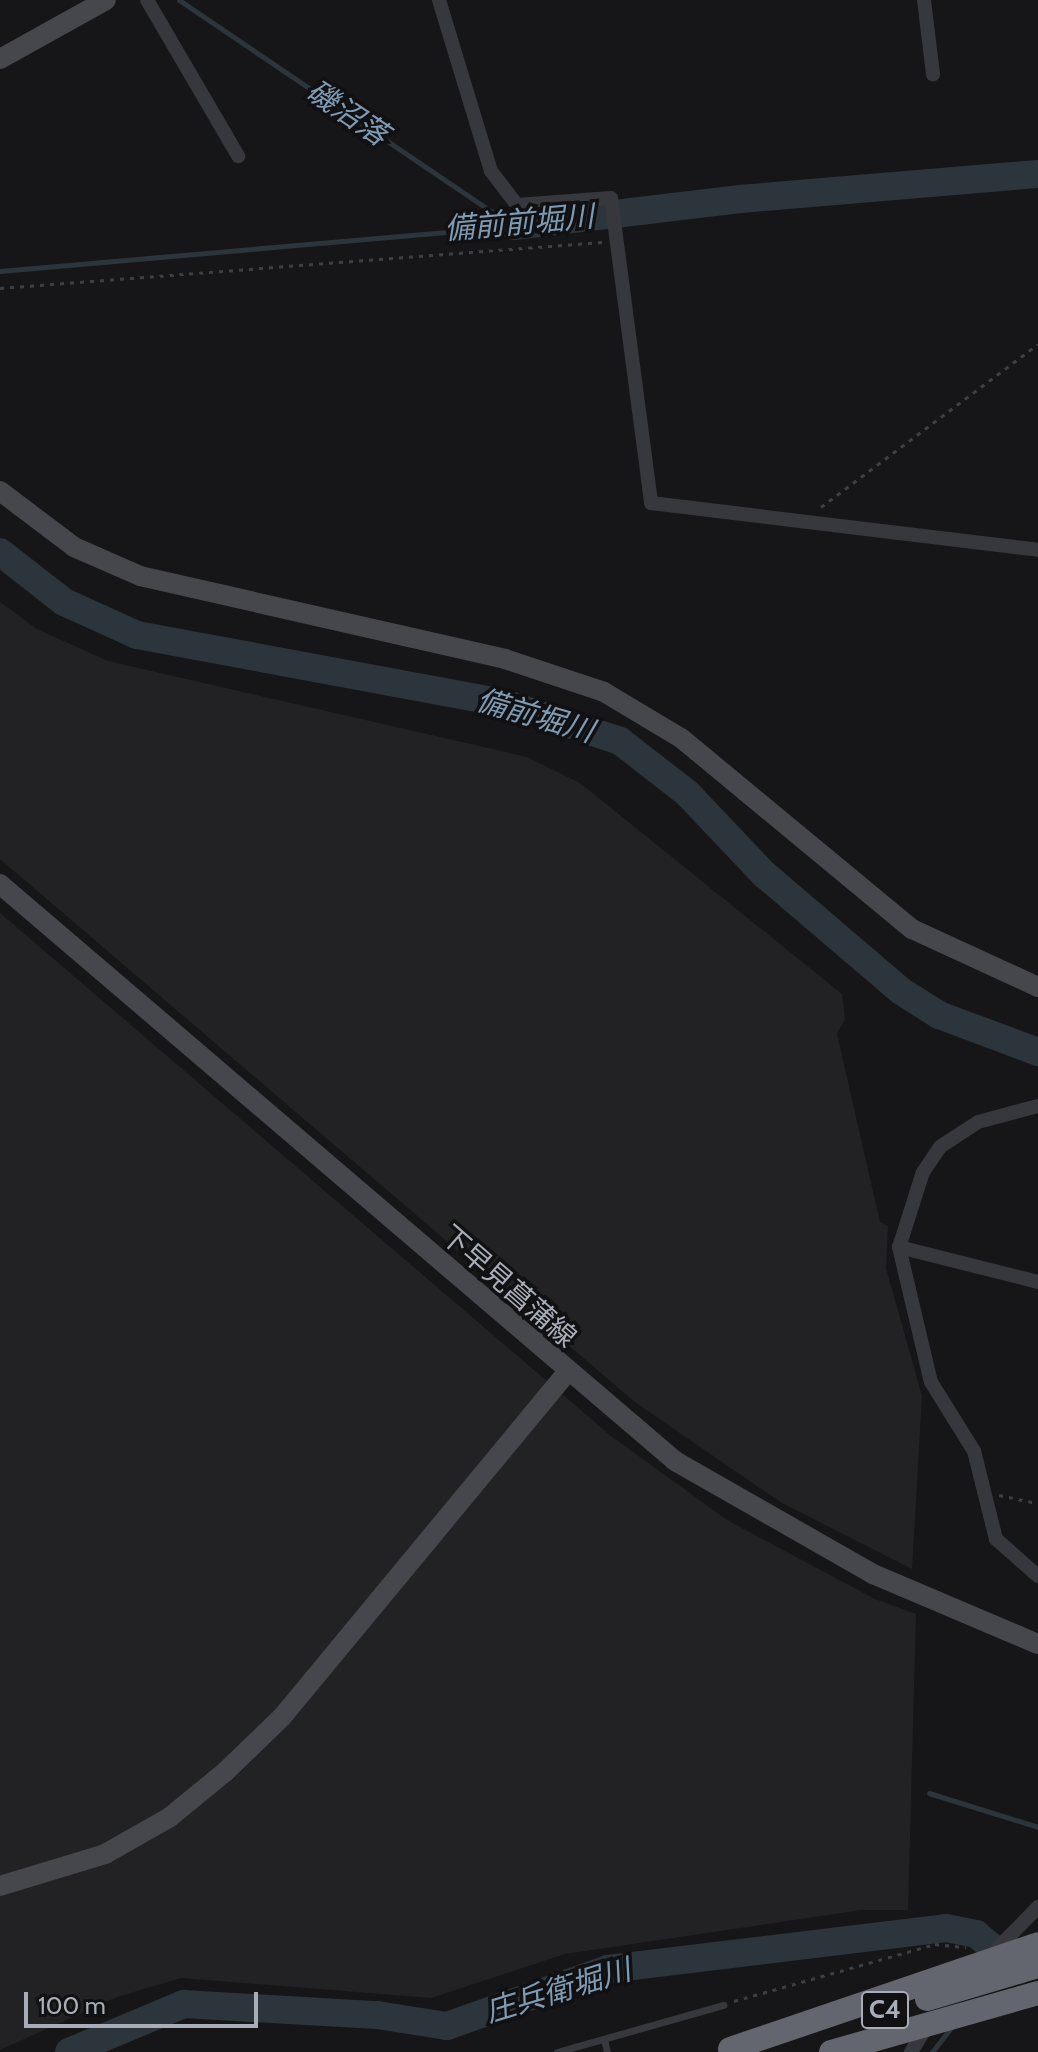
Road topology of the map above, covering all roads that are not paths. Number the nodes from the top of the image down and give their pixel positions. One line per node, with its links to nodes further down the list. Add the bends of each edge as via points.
1 (106, 0): 5 (street)
2 (147, 0): 7 (street)
3 (439, 0): 9 (street, via 491,171 517,205 611,198 651,503)
4 (924, 0): 6 (street)
5 (0, 59)
6 (933, 74)
7 (238, 156)
8 (0, 491): 11 (street, via 74,547 140,576 505,659 604,692 681,738 912,929)
9 (1038, 550)
10 (0, 884): 15 (street, 下早見菖蒲線)
11 (1038, 987)
12 (1038, 1106): 13 (street, via 978,1122 940,1147 923,1172)
13 (899, 1247): 14 (street); 16 (street, via 931,1382 974,1451 1001,1549)
14 (1038, 1282)
15 (567, 1373): 17 (street, 下早見菖蒲線, via 725,1494 873,1574); 18 (street, via 282,1717 225,1772 170,1817 105,1854)
16 (1038, 1576)
17 (1038, 1644)
18 (0, 1886)
19 (1038, 1907): 30 (street, via 949,1997)
20 (1038, 1944): 21 (highway, C4, bridge, via 730,2049)
21 (1038, 1966)
22 (1038, 1993): 28 (highway, C4, bridge)
23 (723, 2005): 25 (lane)
24 (1038, 2011): 29 (highway)
25 (604, 2039): 26 (lane); 27 (lane)
26 (557, 2052)
27 (607, 2052)
28 (831, 2052)
29 (892, 2052)
30 (911, 2052)

